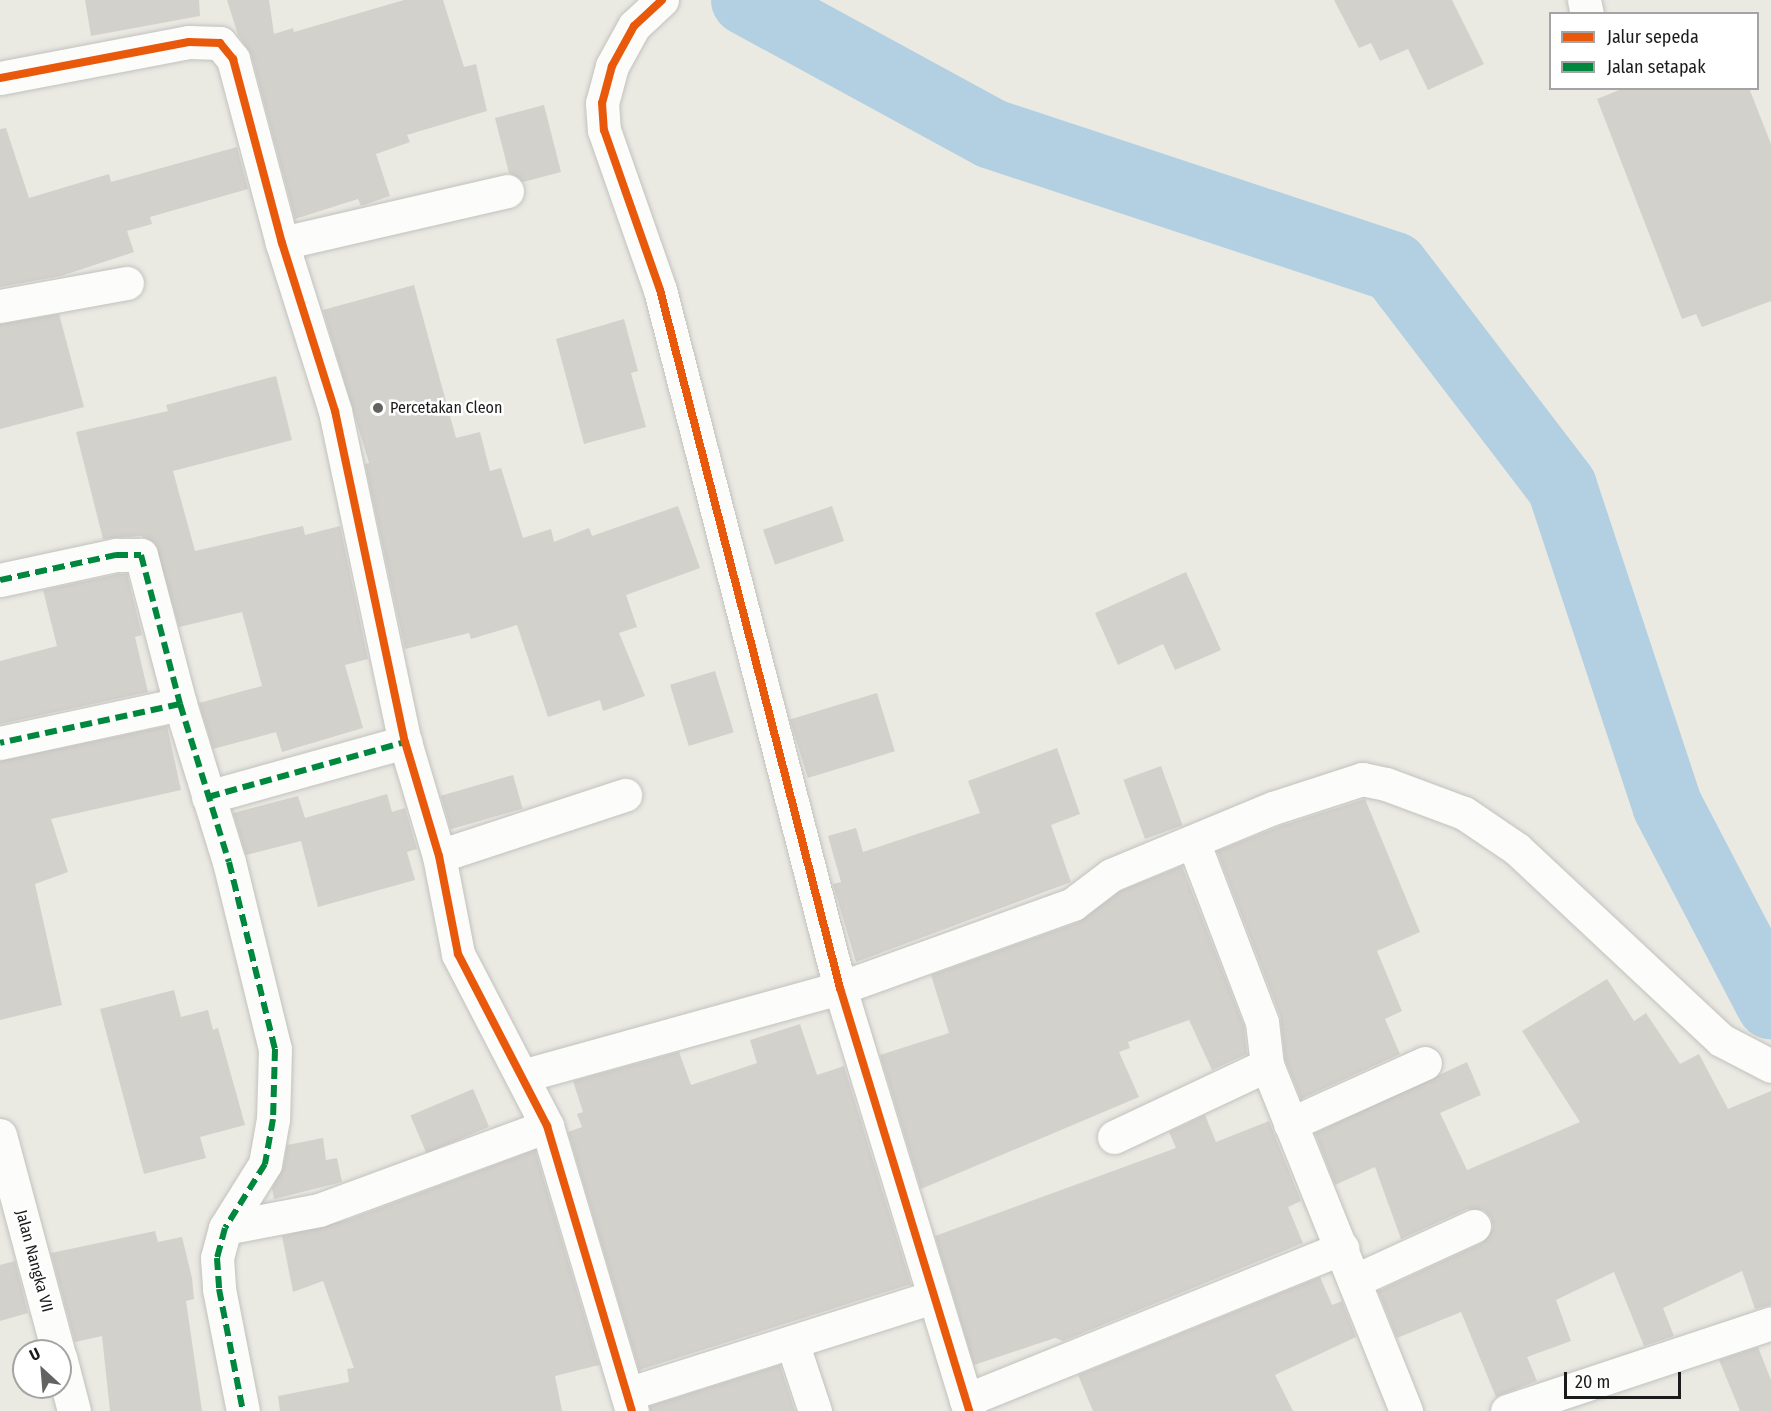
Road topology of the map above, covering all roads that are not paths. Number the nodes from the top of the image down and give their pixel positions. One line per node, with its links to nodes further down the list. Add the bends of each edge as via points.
1 (662, 0): 15 (street, via 633,26 612,66 602,104 604,130 660,290)
2 (0, 78): 4 (street, via 189,42 220,44 233,58)
3 (507, 191): 4 (street)
4 (282, 243): 9 (street, via 335,411)
5 (127, 283): 6 (street)
6 (0, 306)
7 (0, 579): 8 (street, via 116,555 141,555)
8 (180, 704): 10 (street); 12 (street)
9 (405, 742): 12 (street); 14 (street)
10 (0, 743)
11 (625, 795): 14 (street)
12 (208, 797): 25 (street, via 229,862 275,1049 273,1119 265,1164)
13 (1194, 844): 15 (street, via 1111,875 1073,904); 17 (street, via 1262,1022); 18 (street, via 1273,808 1362,779 1464,813 1517,849 1721,1040)
14 (439, 856): 19 (street, via 458,954)
15 (840, 988): 19 (street); 28 (street)
16 (1425, 1064): 20 (street)
17 (1267, 1065): 20 (street); 23 (street)
18 (1771, 1066)
19 (522, 1076): 21 (street)
20 (1290, 1124): 26 (street)
21 (547, 1126): 25 (street, via 319,1210); 32 (street)
22 (0, 1135): 30 (street, Jalan Nangka VII)
23 (1114, 1137)
24 (1474, 1226): 27 (street)
25 (225, 1228): 34 (street, via 217,1258 219,1289)
26 (1342, 1248): 27 (street); 33 (street)
27 (1354, 1281): 36 (street)
28 (932, 1297): 31 (street); 33 (street)
29 (1771, 1323): 37 (street)
30 (55, 1339)
31 (792, 1342): 32 (street); 35 (street)
32 (629, 1402)
33 (967, 1405)
34 (243, 1411)
35 (815, 1411)
36 (1406, 1411)
37 (1507, 1411)

